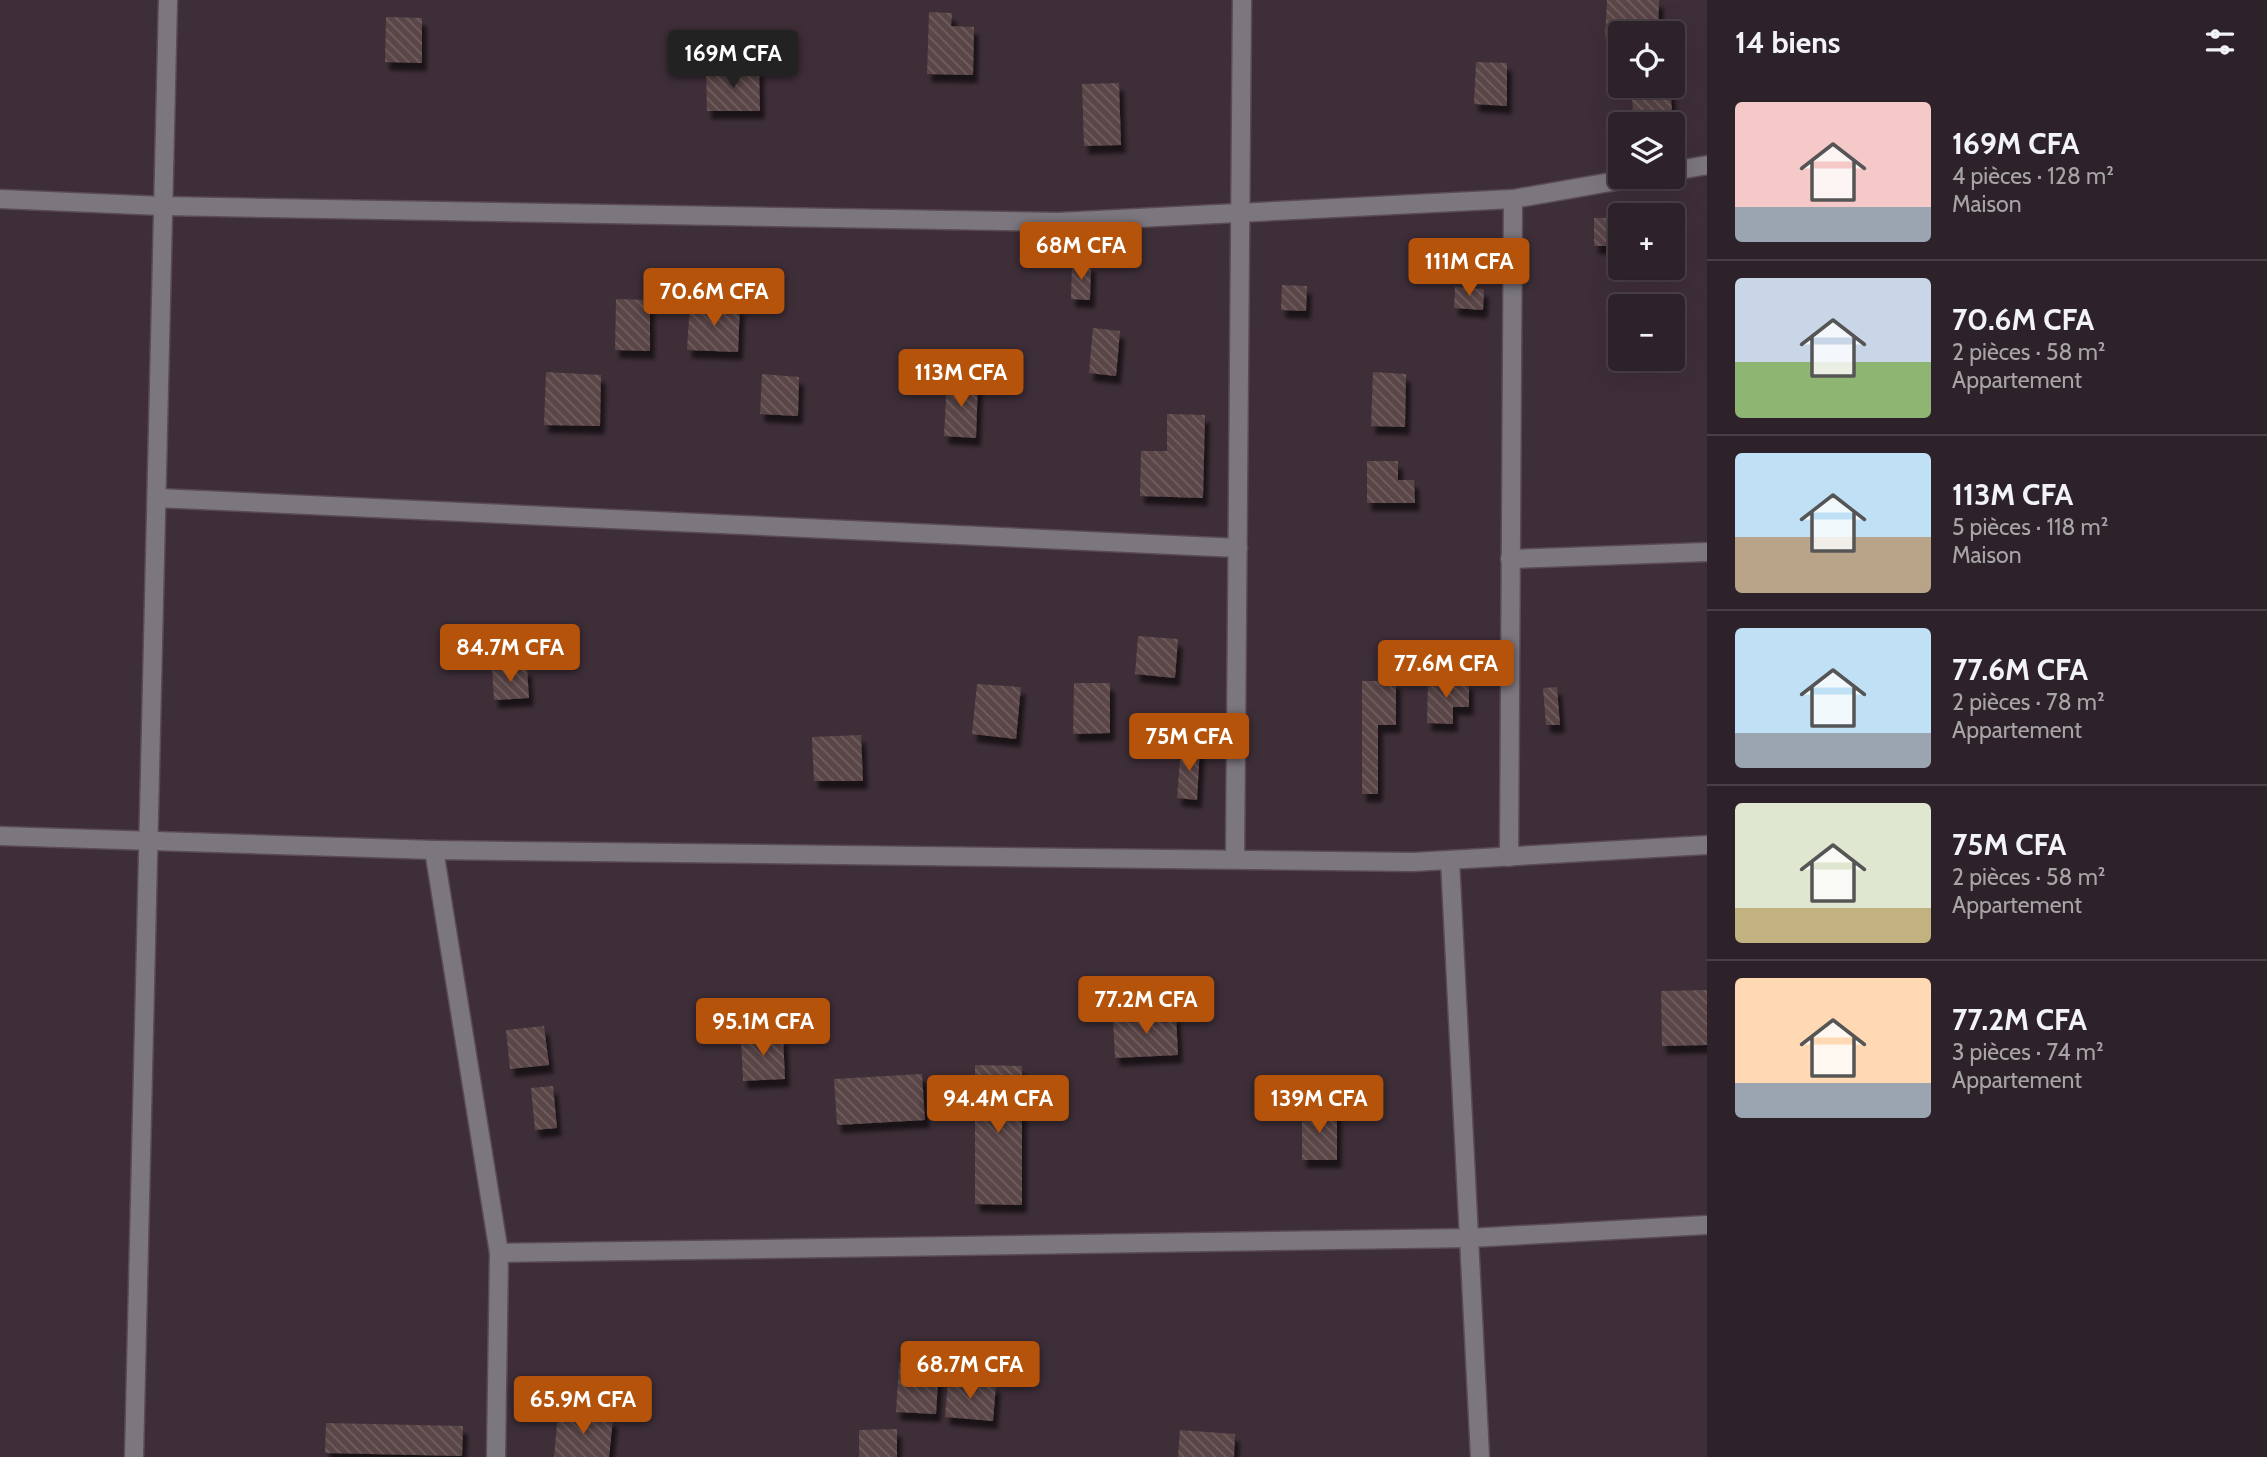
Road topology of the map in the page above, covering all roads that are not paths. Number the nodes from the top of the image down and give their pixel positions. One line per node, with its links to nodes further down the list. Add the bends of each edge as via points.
1 (168, 0): 8 (street)
2 (1242, 0): 9 (street)
3 (1707, 165): 4 (street)
4 (1685, 169)
5 (1608, 182): 7 (street)
6 (0, 199): 8 (street)
7 (1513, 199): 9 (street); 13 (street)
8 (163, 206): 9 (street, via 1058,222); 10 (street)
9 (1240, 213): 11 (street)
10 (156, 498): 11 (street); 15 (street)
11 (1238, 548): 19 (street)
12 (1707, 552): 13 (street)
13 (1510, 559): 18 (street)
14 (0, 836): 15 (street)
15 (149, 840): 17 (street); 24 (street)
16 (1707, 845): 18 (street)
17 (434, 850): 19 (street); 23 (street)
18 (1508, 857): 20 (street)
19 (1235, 859): 20 (street)
20 (1450, 860): 22 (street)
21 (1707, 1226): 22 (street)
22 (1469, 1238): 23 (street); 26 (street)
23 (499, 1253): 25 (street)
24 (134, 1457)
25 (496, 1457)
26 (1480, 1457)

